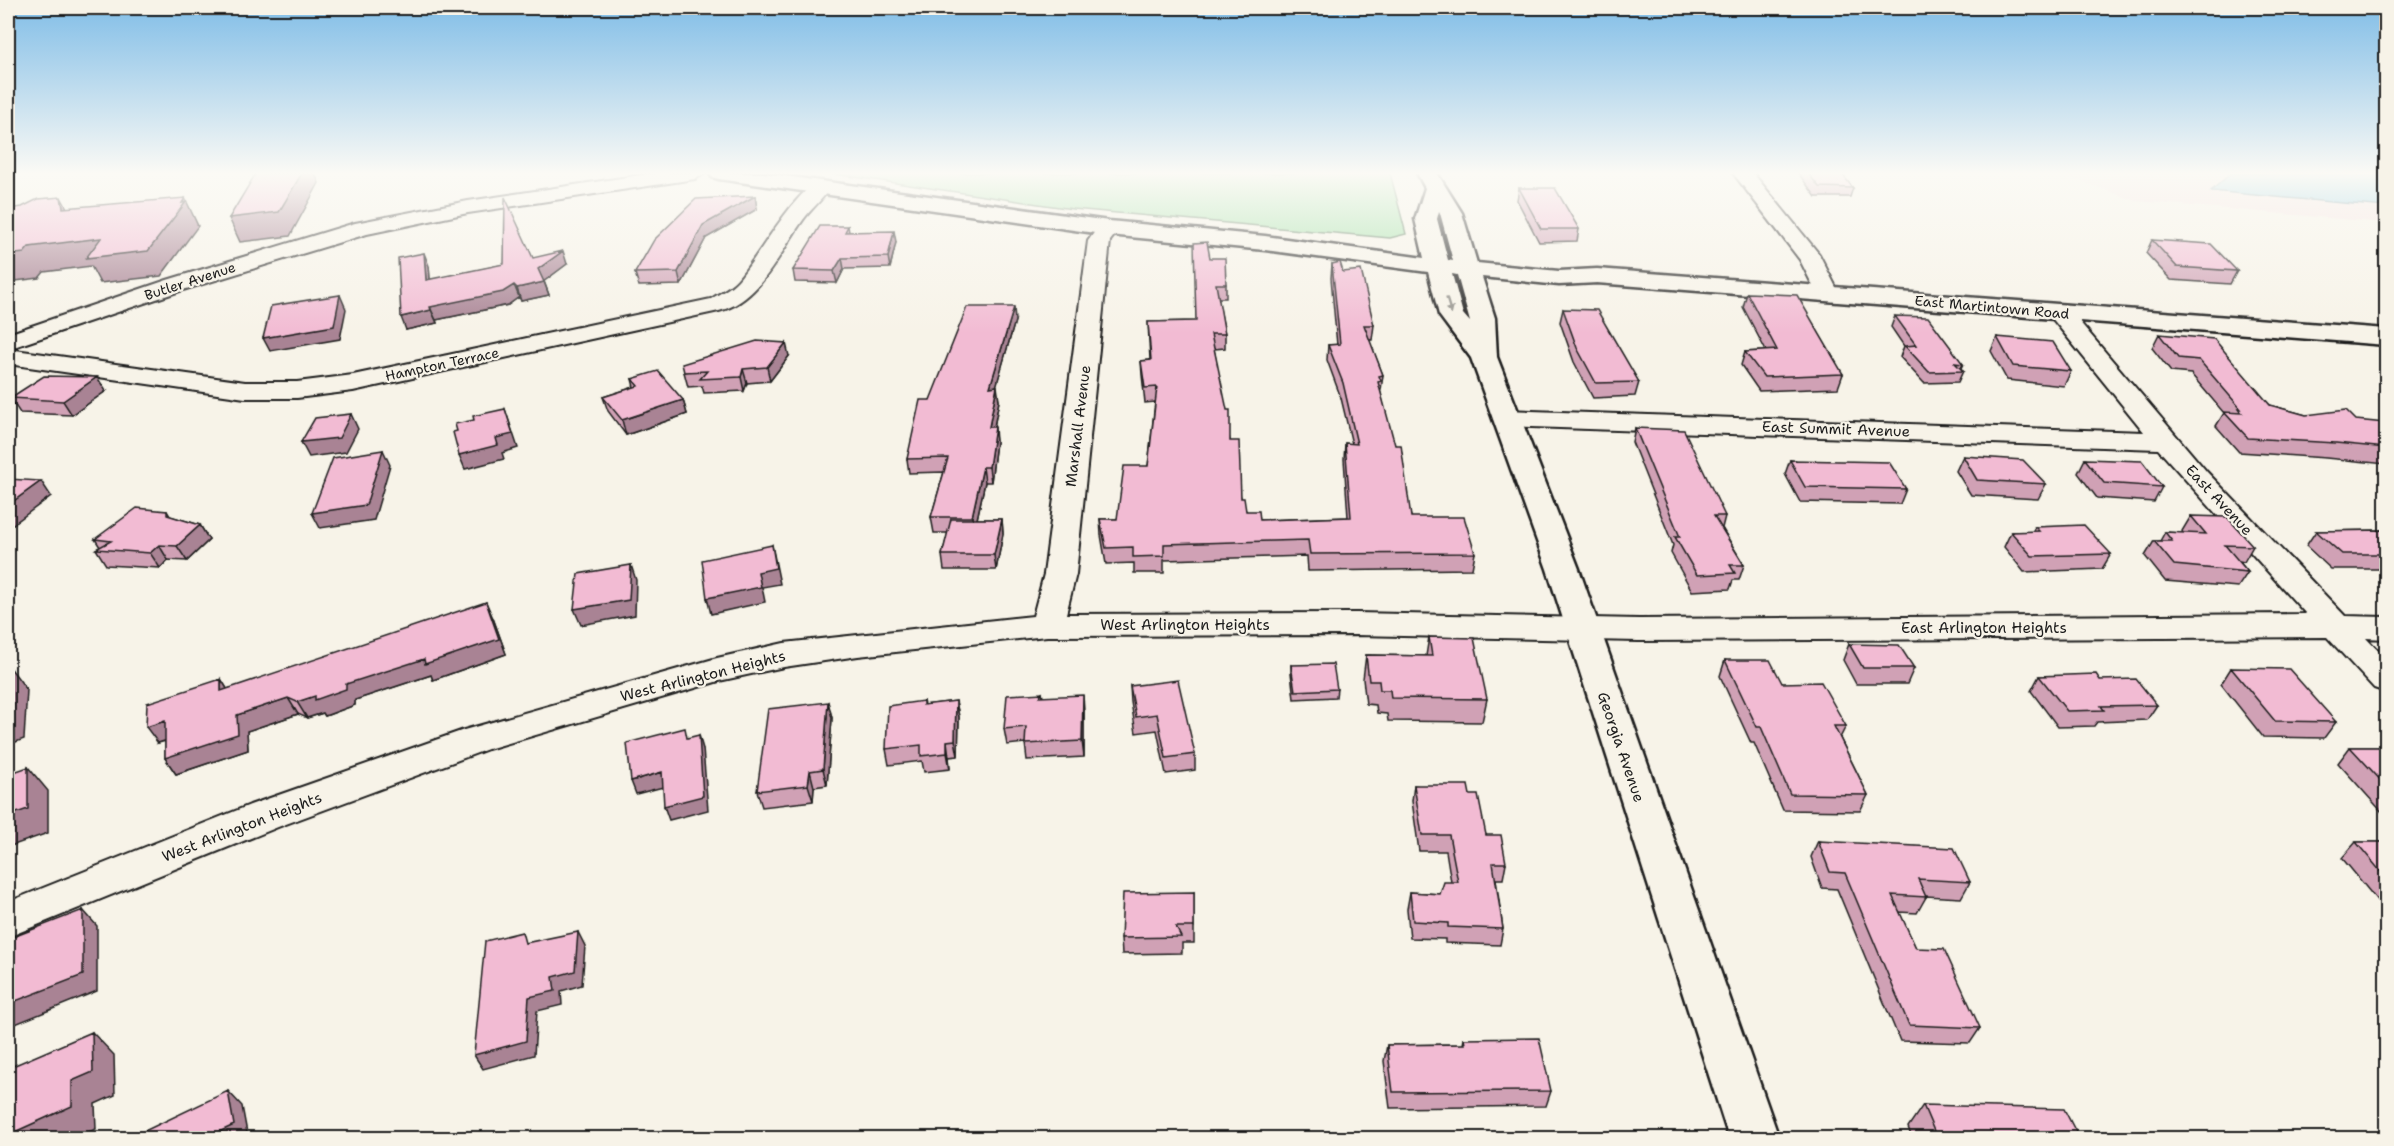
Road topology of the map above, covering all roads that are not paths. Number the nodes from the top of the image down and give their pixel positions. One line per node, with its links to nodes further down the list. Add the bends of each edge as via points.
1 (371, 226): 13 (street, Butler Avenue, via 175,285)
2 (788, 226): 14 (street, Hampton Terrace, via 745,287 719,304 353,383 297,390 245,390)
3 (1098, 226): 7 (main road, East Martintown Road)
4 (1428, 226): 8 (main road, Georgia Avenue)
5 (1455, 226): 9 (main road, Georgia Avenue)
6 (1785, 226): 10 (street, via 1810,259)
7 (1109, 228): 8 (main road, East Martintown Road, via 1265,243 1320,253); 18 (street, Marshall Avenue, via 1099,241 1060,574)
8 (1436, 259): 9 (main road, East Martintown Road); 15 (main road, Georgia Avenue, one-way to 15, via 1451,315)
9 (1466, 262): 10 (main road, East Martintown Road, via 1559,278 1597,276); 15 (main road, Georgia Avenue, via 1482,318)
10 (1828, 295): 11 (main road, East Martintown Road)
11 (2059, 312): 12 (main road, East Martintown Road); 17 (street, East Avenue)
12 (2386, 337)
13 (8, 342)
14 (8, 357)
15 (1484, 357): 16 (main road, Georgia Avenue)
16 (1506, 418): 17 (street, East Summit Avenue); 20 (main road, Georgia Avenue)
17 (2166, 441): 19 (street, East Avenue)
18 (1047, 625): 20 (street, West Arlington Heights); 23 (street, West Arlington Heights, via 784,655 640,690 477,739 275,812)
19 (2337, 626): 20 (street, East Arlington Heights, via 1639,630); 21 (street, East Arlington Heights); 22 (street, East Avenue)
20 (1581, 627): 24 (main road, Georgia Avenue)
21 (2386, 628)
22 (2386, 680)
23 (8, 920)
24 (1754, 1138)

